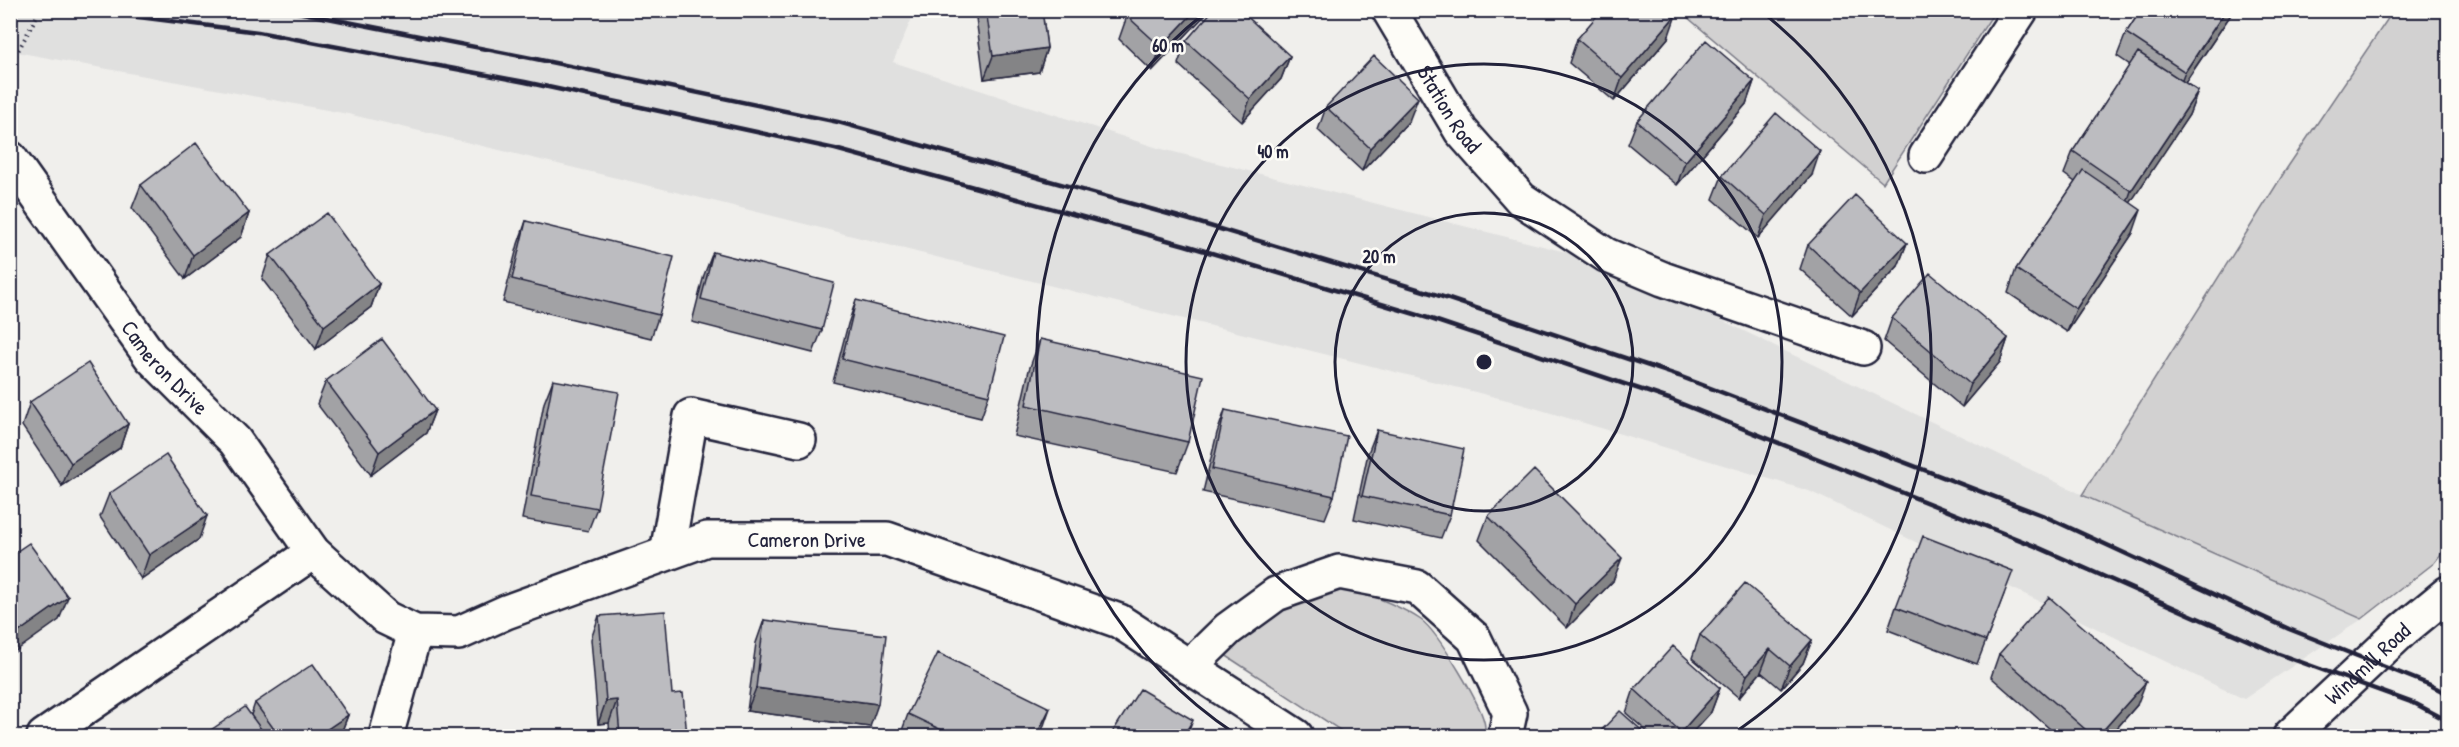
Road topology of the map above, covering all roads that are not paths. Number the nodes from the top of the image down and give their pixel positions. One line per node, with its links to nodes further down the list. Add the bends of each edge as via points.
1 (1389, 10): 5 (street, Station Road, via 1461,131 1521,199 1606,255 1663,279)
2 (2021, 10): 3 (street)
3 (1926, 156)
4 (15, 174): 7 (street, Cameron Drive, via 151,357 235,441)
5 (1863, 348)
6 (799, 440): 8 (street, via 691,416)
7 (313, 552): 10 (street, Cameron Drive, via 386,618); 12 (street)
8 (667, 553): 10 (street, Cameron Drive, via 459,633); 11 (street, Cameron Drive, via 707,539 887,539 1119,621)
9 (2448, 593): 16 (street, Windmill Road)
10 (415, 632): 13 (street)
11 (1189, 667): 14 (street, Cameron Drive); 15 (street, via 1228,629 1276,594 1339,572 1417,587 1474,638 1510,713)
12 (44, 736)
13 (386, 736)
14 (1296, 736)
15 (1506, 736)
16 (2290, 736)

